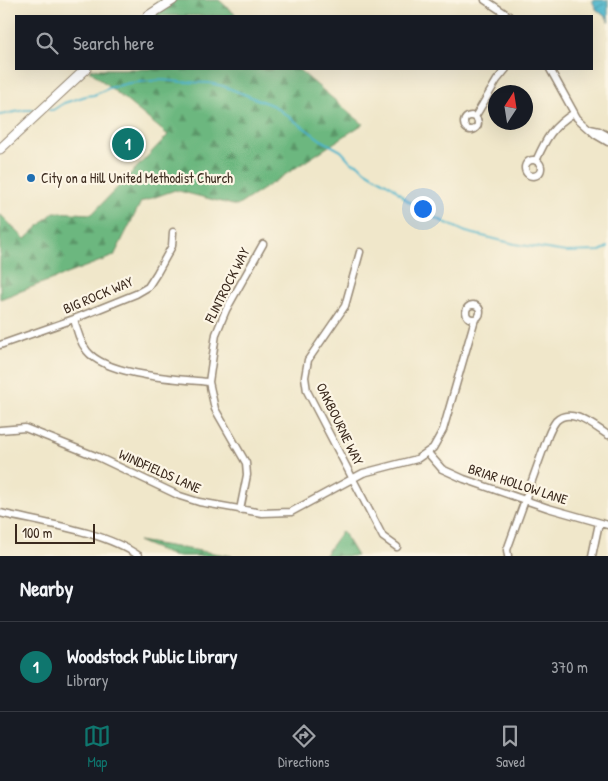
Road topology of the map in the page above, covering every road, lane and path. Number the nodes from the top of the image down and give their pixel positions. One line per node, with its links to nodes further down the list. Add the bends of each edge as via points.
1 (173, 0): 3 (main road)
2 (485, 0): 4 (street)
3 (150, 15)
4 (507, 15)
5 (85, 70): 13 (main road)
6 (505, 70): 9 (street)
7 (551, 70): 8 (street)
8 (574, 113): 10 (street); 14 (street, via 552,130)
9 (474, 117)
10 (590, 129): 11 (street); 12 (street)
11 (608, 136)
12 (608, 142)
13 (0, 149)
14 (536, 161)
15 (173, 232): 19 (street, BIG ROCK WAY, via 172,246 148,287)
16 (263, 244): 21 (street, FLINTROCK WAY, via 216,334)
17 (360, 252): 25 (street, OAKBOURNE WAY, via 345,306 308,360 305,377 307,391)
18 (475, 319): 24 (street, via 443,430)
19 (74, 320): 20 (street, BIG ROCK WAY); 21 (street, via 79,339 88,353 100,362 154,377)
20 (0, 345)
21 (209, 382): 27 (street, FLINTROCK WAY, via 215,410 246,463 247,475)
22 (0, 430): 27 (street, WINDFIELDS LANE, via 26,428 98,457 180,496)
23 (608, 435): 26 (street, via 580,418 562,417 555,422)
24 (428, 452): 25 (street, WINDFIELDS LANE, via 417,459 373,469); 26 (street, BRIAR HOLLOW LANE, via 451,474)
25 (352, 478): 27 (street, WINDFIELDS LANE, via 291,512 262,514); 31 (street, OAKBOURNE WAY, via 383,537)
26 (525, 500): 29 (street, BRIAR HOLLOW LANE); 33 (street, via 507,550)
27 (240, 510)
28 (0, 513): 32 (street, via 90,534)
29 (599, 522): 30 (street, BRIAR HOLLOW LANE); 34 (street)
30 (608, 525)
31 (397, 547)
32 (139, 556)
33 (508, 556)
34 (592, 556)

